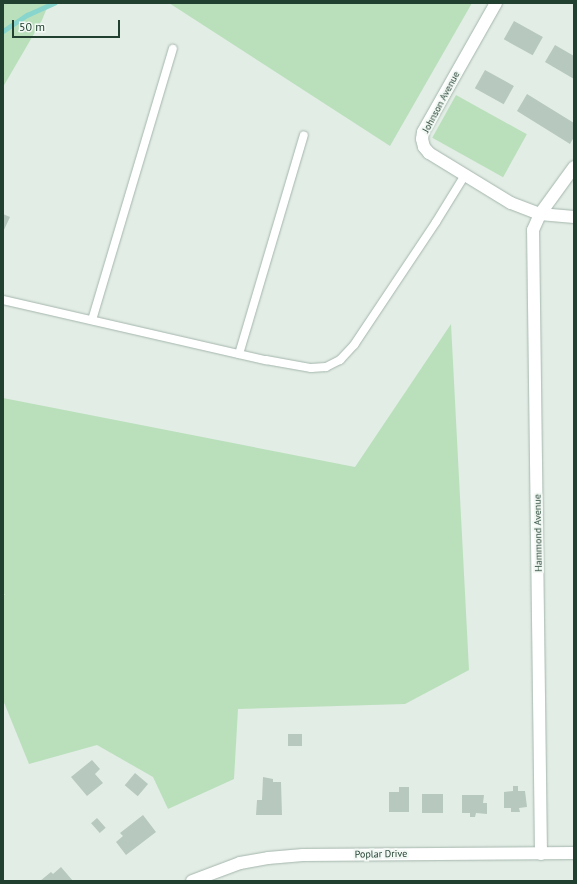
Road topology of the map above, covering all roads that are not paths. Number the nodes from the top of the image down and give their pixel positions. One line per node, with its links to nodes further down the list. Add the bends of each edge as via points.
1 (496, 3): 5 (street, Johnson Avenue, via 423,132 423,143 429,153)
2 (173, 49): 9 (lane)
3 (304, 134): 10 (lane)
4 (574, 168): 6 (street, Hammond Avenue)
5 (465, 175): 6 (street, Johnson Avenue, via 511,203); 10 (lane, via 354,345 340,360 326,367 311,368)
6 (540, 214): 7 (street, Johnson Avenue); 12 (street, Hammond Avenue, via 532,230 532,277)
7 (574, 217)
8 (3, 300): 9 (lane)
9 (92, 320): 10 (lane)
10 (239, 354)
11 (574, 853): 12 (street, Poplar Drive)
12 (541, 854): 13 (street, Poplar Drive, via 374,854 268,858 227,867)
13 (192, 881)

